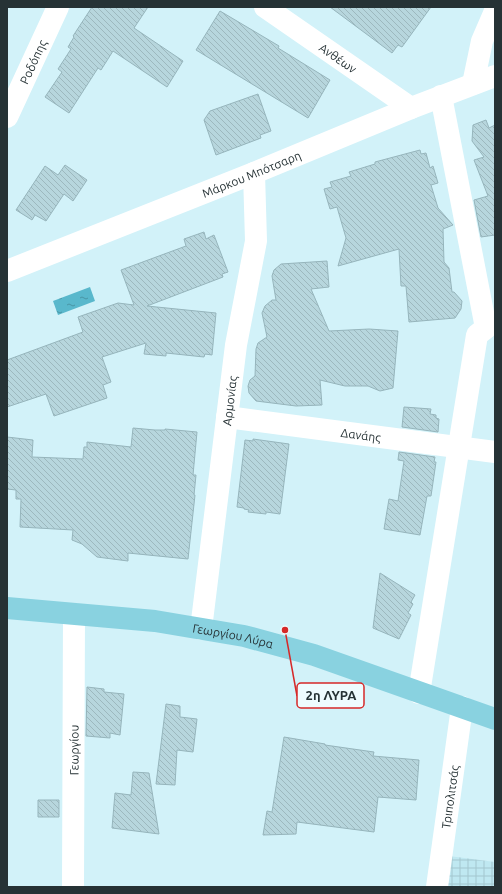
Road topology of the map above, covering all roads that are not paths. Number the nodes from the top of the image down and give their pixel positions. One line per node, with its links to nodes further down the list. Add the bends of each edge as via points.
1 (58, 7): 8 (street, Ροδόπης)
2 (265, 7): 7 (street, Ανθέων)
3 (495, 11): 5 (street, via 482,41)
4 (495, 76): 5 (street, Μάρκου Μπότσαρη)
5 (473, 84): 6 (street, Μάρκου Μπότσαρη)
6 (441, 96): 7 (street, Μάρκου Μπότσαρη); 11 (street)
7 (411, 108): 9 (street, Μάρκου Μπότσαρη)
8 (7, 117)
9 (254, 173): 10 (street, Μάρκου Μπότσαρη); 12 (street, Αρμονίας, via 256,241 236,345)
10 (7, 271)
11 (490, 326): 13 (street, via 477,335)
12 (227, 417): 13 (street, Δανάης); 17 (street, Αρμονίας)
13 (459, 447): 14 (street, Δανάης); 18 (street)
14 (495, 452)
15 (7, 608): 16 (main road, Γεωργίου Λύρα)
16 (74, 614): 17 (main road, Γεωργίου Λύρα, via 155,621); 21 (street, Γεωργίου)
17 (201, 629): 18 (main road, Γεωργίου Λύρα, via 244,636 314,655)
18 (419, 693): 19 (main road, Γεωργίου Λύρα)
19 (462, 707): 20 (main road, Γεωργίου Λύρα); 22 (street, Τριπολιτσάς)
20 (495, 719)
21 (73, 887)
22 (437, 887)

